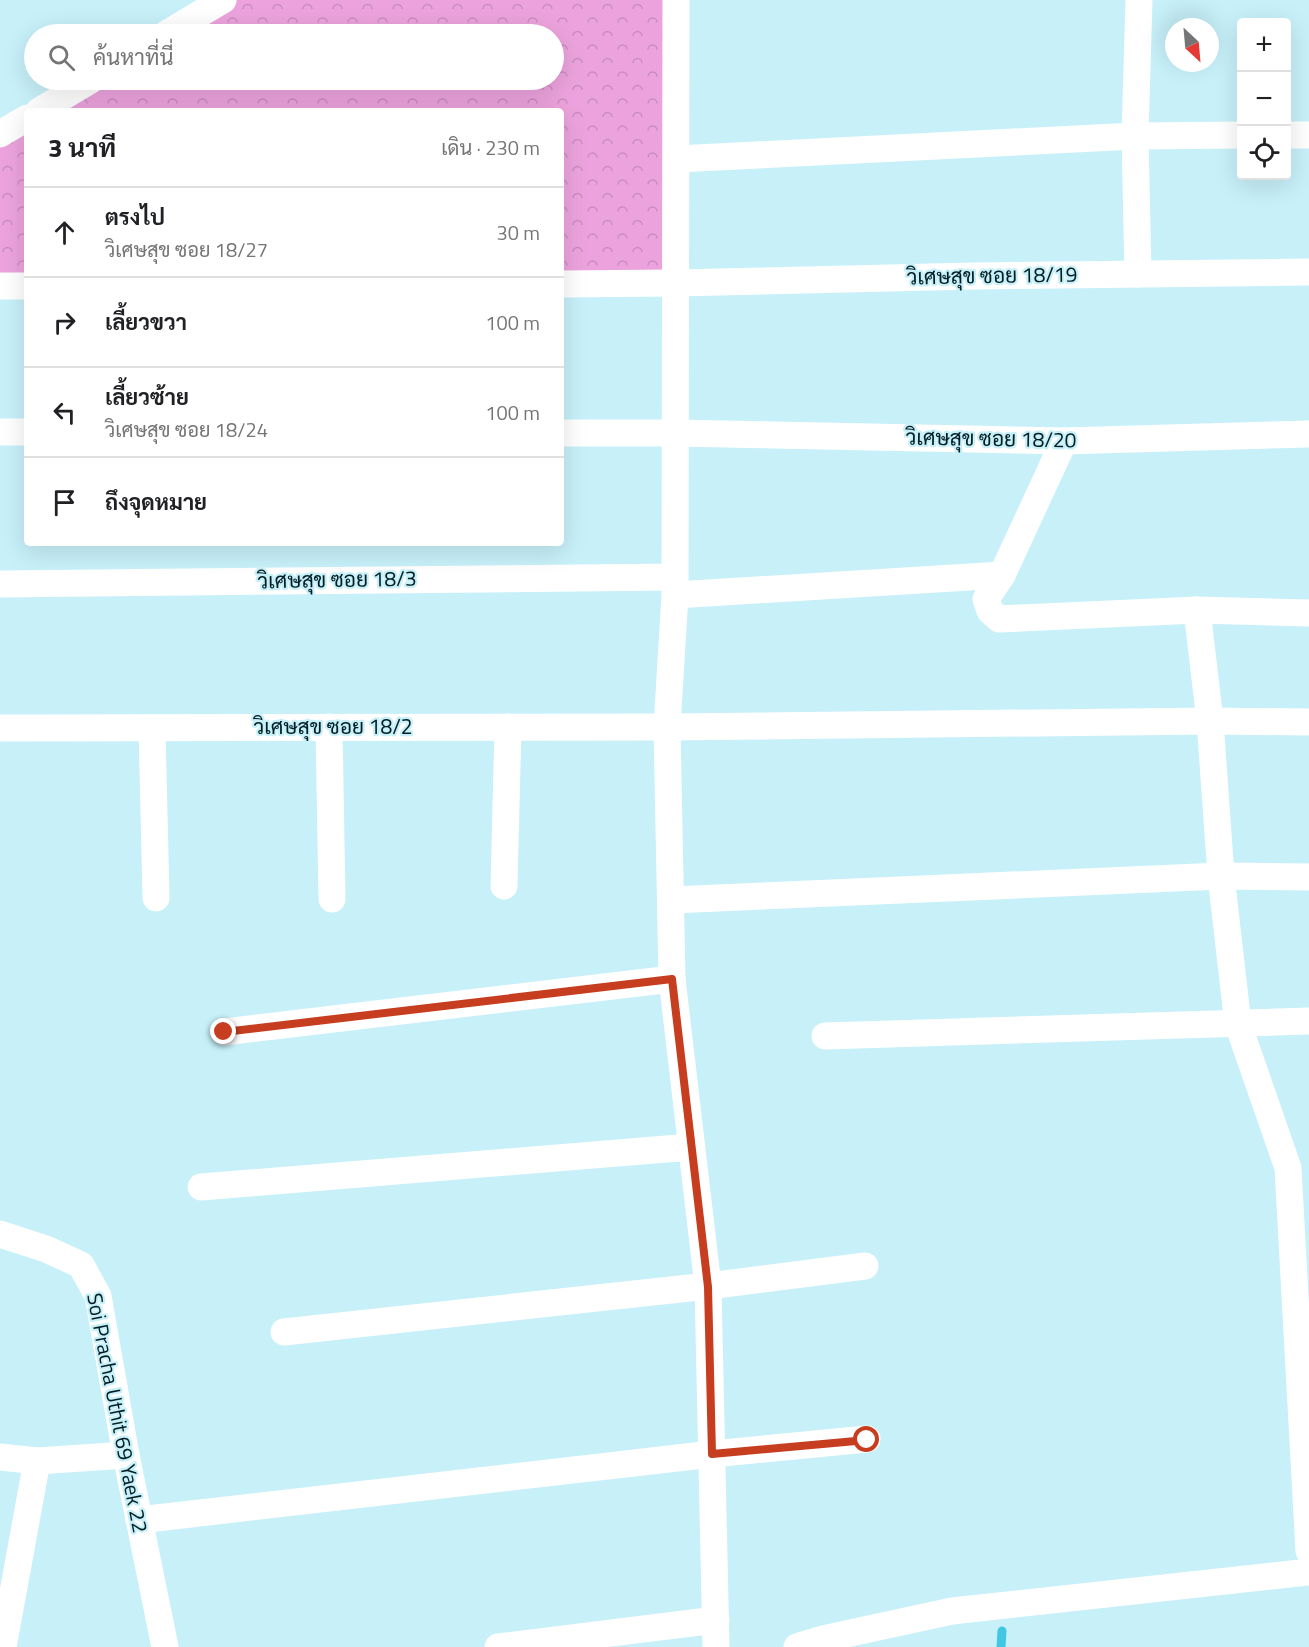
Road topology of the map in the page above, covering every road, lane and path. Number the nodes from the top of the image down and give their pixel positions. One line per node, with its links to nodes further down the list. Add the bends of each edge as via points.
1 (223, 0): 4 (street)
2 (676, 0): 13 (street)
3 (1139, 0): 12 (street)
4 (183, 24)
5 (74, 90): 6 (street)
6 (44, 108)
7 (24, 120): 8 (street)
8 (0, 134)
9 (1237, 135): 12 (street)
10 (1291, 135): 11 (street)
11 (1309, 135)
12 (1135, 136): 13 (street); 15 (street)
13 (677, 159): 16 (street)
14 (1309, 272): 15 (street, วิเศษสุข ซอย 18/19)
15 (1138, 274): 16 (street, วิเศษสุข ซอย 18/19)
16 (675, 283): 17 (street, วิเศษสุข ซอย 18/19); 23 (street)
17 (564, 284)
18 (0, 286): 19 (street)
19 (24, 286)
20 (0, 432): 21 (street)
21 (24, 432)
22 (564, 433): 23 (street, วิเศษสุข ซอย 18/20)
23 (674, 433): 25 (street, วิเศษสุข ซอย 18/20); 28 (street)
24 (1309, 434): 25 (street, วิเศษสุข ซอย 18/20)
25 (1064, 441): 26 (street)
26 (1002, 575): 28 (street, วิเศษสุข ซอย 18/3); 29 (street, via 986,599 990,611 999,619)
27 (0, 584): 28 (street, วิเศษสุข ซอย 18/3)
28 (674, 586): 34 (street)
29 (1197, 610): 30 (street); 31 (street)
30 (1309, 613)
31 (1210, 721): 32 (street, วิเศษสุข ซอย 18/2); 34 (street, วิเศษสุข ซอย 18/2); 38 (street)
32 (1309, 722)
33 (508, 727): 34 (street, วิเศษสุข ซอย 18/2); 37 (street, วิเศษสุข ซอย 18/2); 40 (street)
34 (667, 727): 43 (street)
35 (0, 728): 36 (street, วิเศษสุข ซอย 18/2)
36 (152, 728): 37 (street, วิเศษสุข ซอย 18/2); 41 (street)
37 (329, 728): 42 (street)
38 (1221, 876): 39 (street); 43 (street); 46 (street)
39 (1309, 877)
40 (504, 886)
41 (156, 898)
42 (332, 899)
43 (672, 900): 44 (street)
44 (672, 979): 47 (street); 49 (street)
45 (1309, 1021): 46 (street)
46 (1238, 1024): 48 (street); 50 (street)
47 (224, 1032)
48 (825, 1036)
49 (691, 1147): 51 (street); 54 (street)
50 (1298, 1168): 62 (street)
51 (201, 1187)
52 (0, 1234): 58 (street, Soi Pracha Uthit 69 Yaek 22, via 81,1265 98,1296)
53 (865, 1266): 54 (street)
54 (708, 1287): 55 (street); 57 (street)
55 (284, 1332)
56 (867, 1440): 57 (street)
57 (712, 1454): 61 (street); 64 (street)
58 (126, 1455): 60 (street); 61 (street, Soi Pracha Uthit 69 Yaek 22)
59 (0, 1457): 60 (street)
60 (38, 1461): 65 (street)
61 (139, 1520): 66 (street, Soi Pracha Uthit 69 Yaek 22)
62 (1309, 1551)
63 (1309, 1572): 69 (street, via 952,1611)
64 (716, 1620): 67 (street); 68 (street)
65 (3, 1647)
66 (165, 1647)
67 (498, 1647)
68 (716, 1647)
69 (797, 1647)

